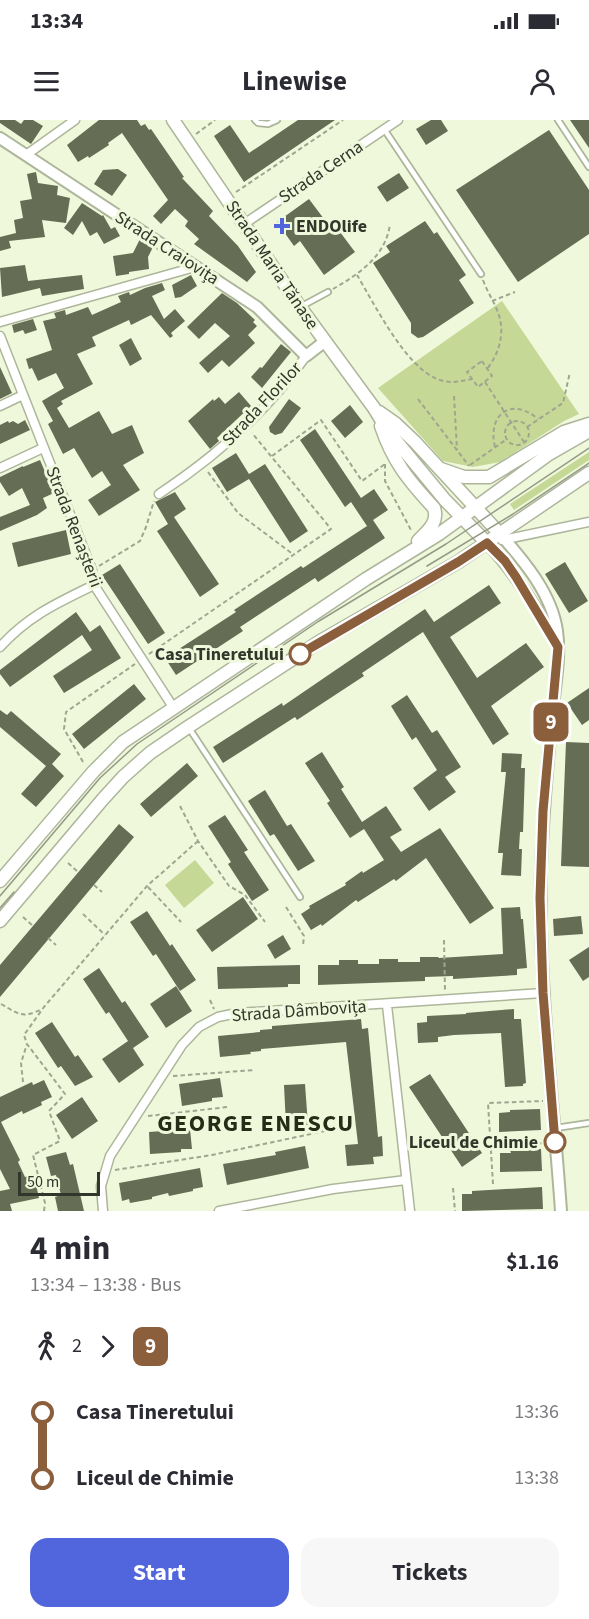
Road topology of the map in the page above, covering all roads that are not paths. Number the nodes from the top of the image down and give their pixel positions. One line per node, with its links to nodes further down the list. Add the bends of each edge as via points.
1 (75, 120): 9 (street)
2 (174, 120): 11 (main road, Strada Maria Tănase)
3 (255, 120): 4 (lane, via 268,124)
4 (277, 120)
5 (398, 120): 7 (street, Strada Cerna)
6 (558, 120): 10 (lane)
7 (385, 125): 11 (street, Strada Cerna); 13 (lane)
8 (0, 138): 9 (street, Strada Craiovița)
9 (26, 155): 12 (street, Strada Craiovița)
10 (589, 167)
11 (244, 224): 15 (main road, Strada Maria Tănase)
12 (195, 267): 16 (street); 19 (street, Strada Craiovița, via 257,308)
13 (481, 274)
14 (328, 292): 15 (lane)
15 (300, 307): 18 (main road, Strada Maria Tănase)
16 (0, 322)
17 (0, 336): 20 (street, Strada Renașterii)
18 (324, 342): 19 (street); 22 (main road, Strada Maria Tănase)
19 (306, 356): 29 (street, Strada Florilor, via 246,427 202,465)
20 (23, 395): 21 (street); 25 (street, Strada Renașterii)
21 (0, 406)
22 (374, 408): 27 (main road, Strada Maria Tănase, via 396,424); 31 (main road, Strada Maria Tănase, via 415,464); 35 (main road, via 399,467 436,514 433,525)
23 (589, 424): 27 (main road, via 564,432 489,477 464,477)
24 (589, 431): 30 (main road, via 549,454)
25 (44, 448): 26 (street); 36 (street, Strada Renașterii, via 92,570)
26 (0, 468)
27 (439, 469): 30 (main road, Strada Maria Tănase)
28 (589, 473): 33 (main road)
29 (159, 494)
30 (476, 507): 31 (main road); 33 (main road, Strada Maria Tănase)
31 (463, 516): 34 (main road, Strada Maria Tănase); 35 (main road)
32 (589, 522): 33 (street)
33 (502, 537): 34 (main road); 38 (street, via 549,603)
34 (487, 543): 38 (street, via 516,577); 40 (main road, via 319,642)
35 (405, 555): 39 (main road)
36 (94, 585): 37 (street, via 37,613); 39 (street, Strada Renașterii)
37 (0, 647)
38 (558, 647): 44 (street, via 543,811)
39 (173, 707): 41 (main road, via 123,742 93,772)
40 (188, 727): 42 (lane); 43 (main road, via 123,777)
41 (0, 881)
42 (300, 897)
43 (0, 921)
44 (543, 993): 45 (street, Strada Dâmbovița); 47 (street)
45 (387, 1005): 48 (street); 49 (street, Strada Dâmbovița, via 237,1013 199,1027 182,1045 110,1156 101,1186)
46 (589, 1123): 47 (lane)
47 (554, 1128): 52 (street)
48 (406, 1180): 50 (street); 51 (street)
49 (103, 1211)
50 (219, 1211)
51 (410, 1211)
52 (561, 1211)

